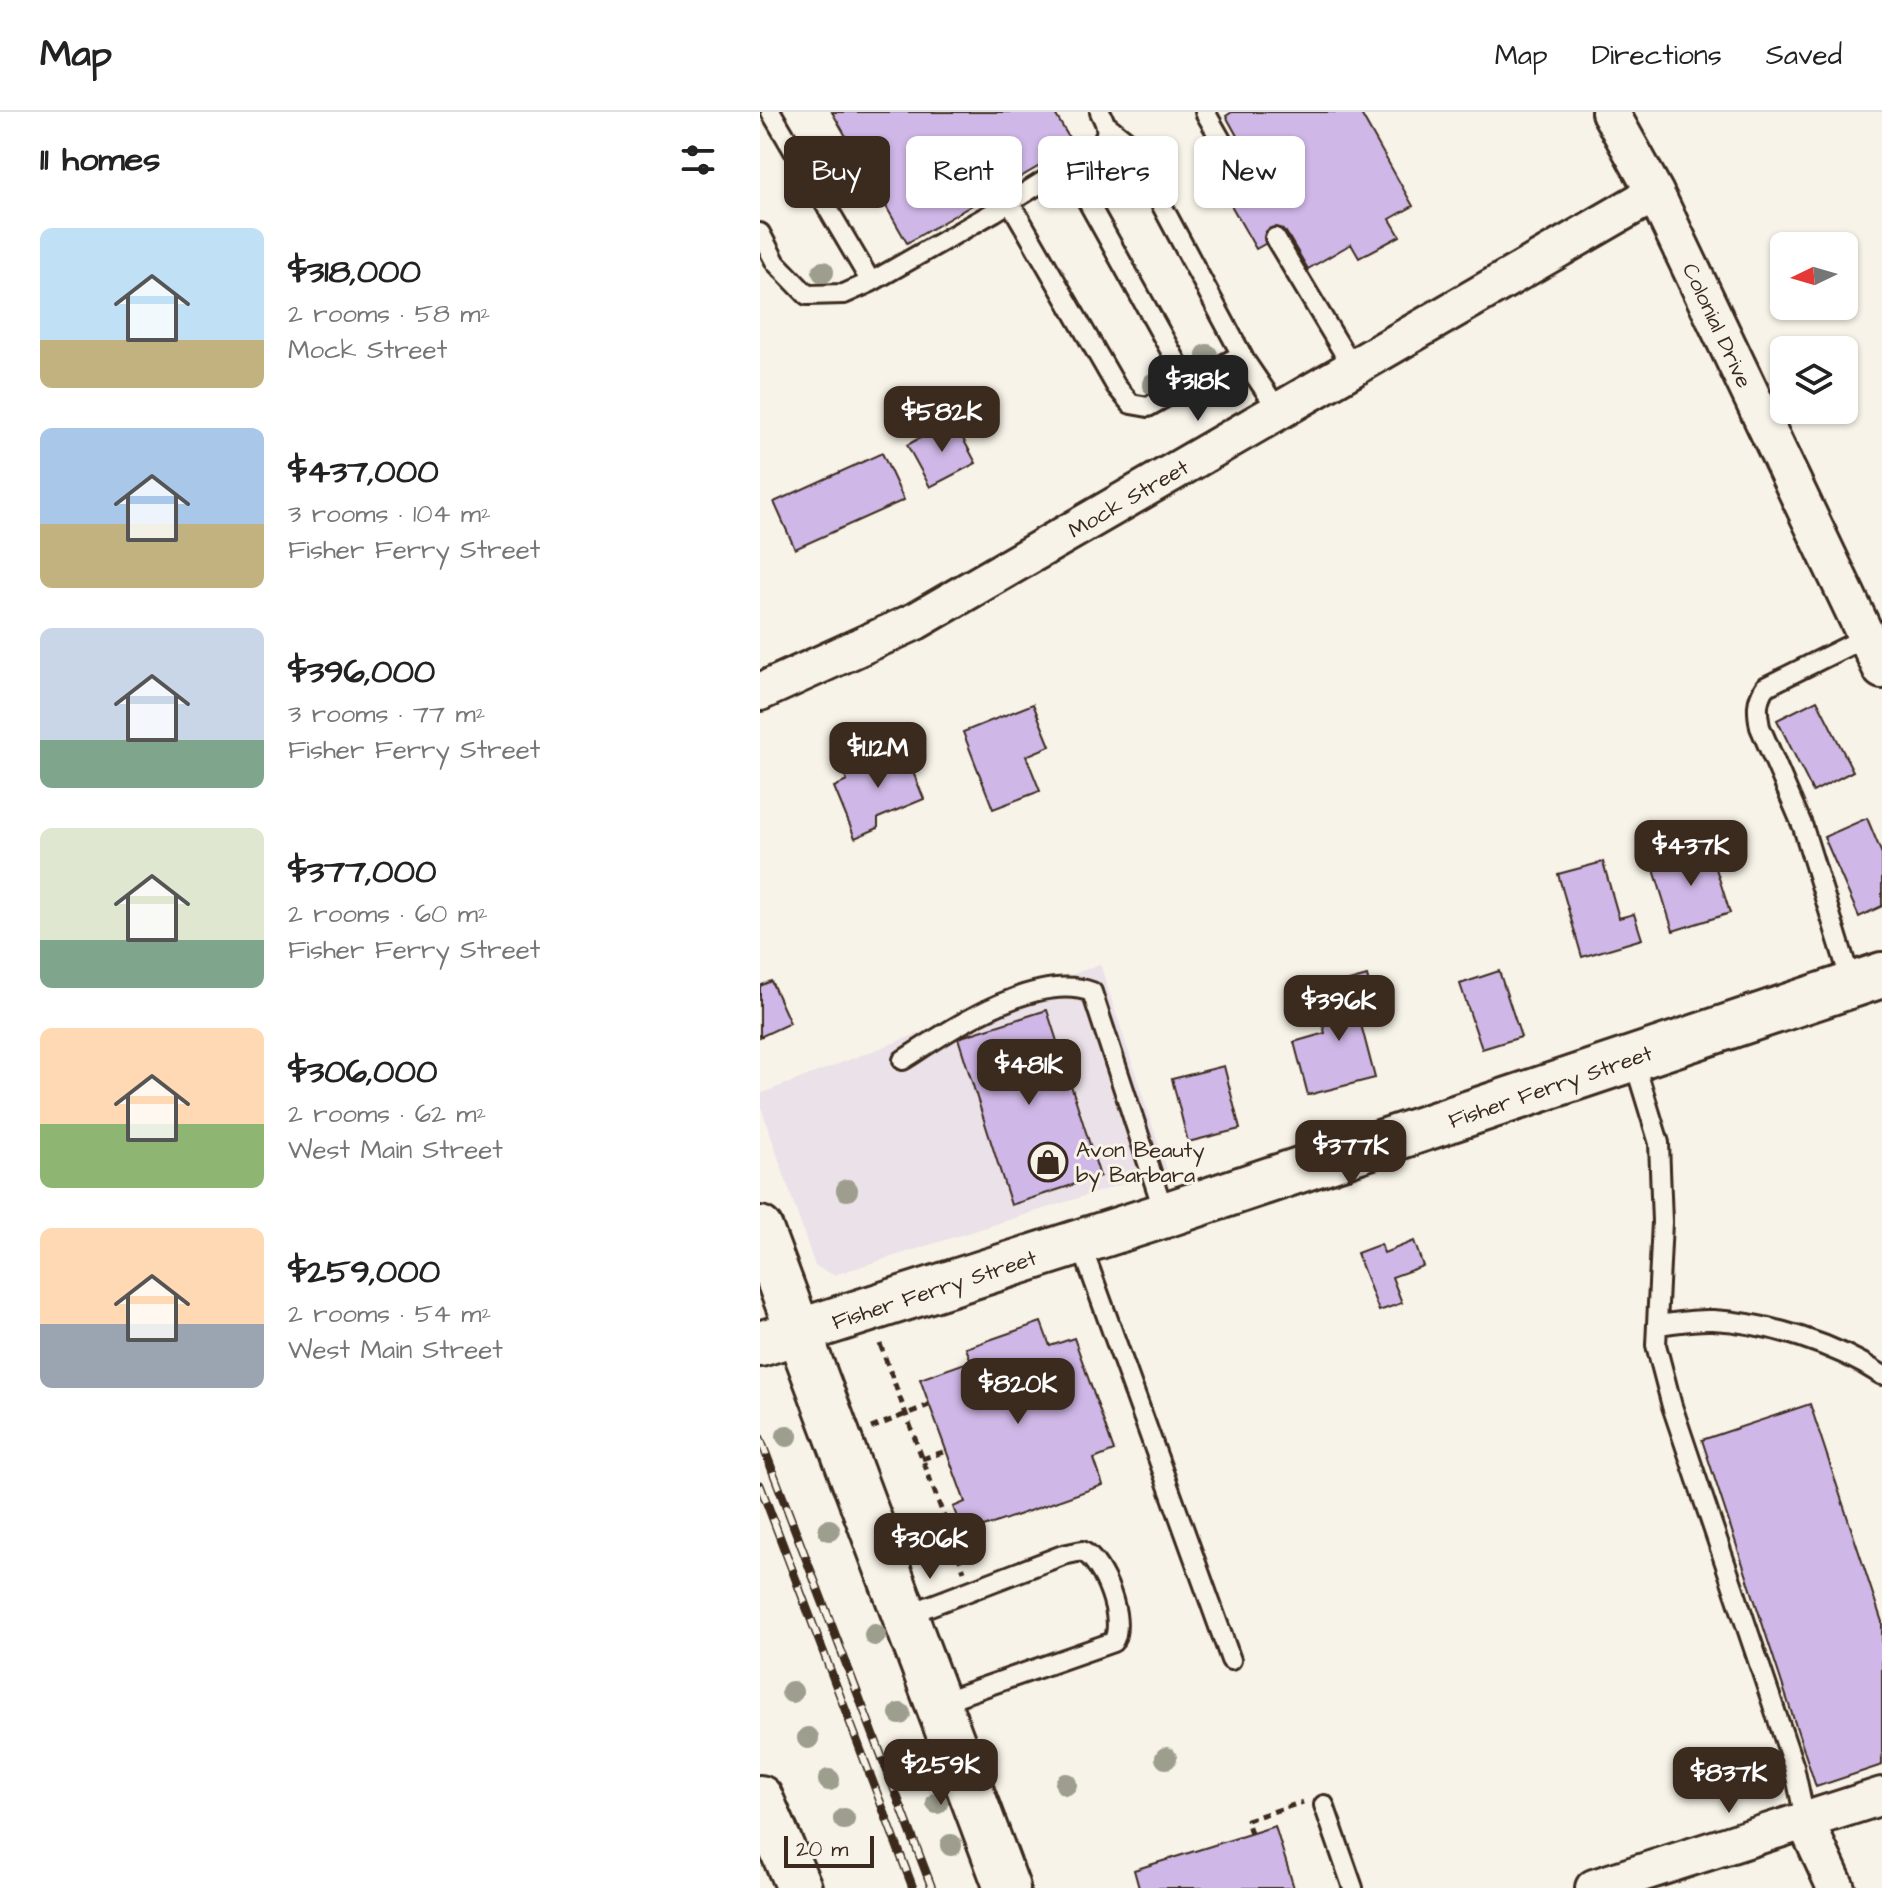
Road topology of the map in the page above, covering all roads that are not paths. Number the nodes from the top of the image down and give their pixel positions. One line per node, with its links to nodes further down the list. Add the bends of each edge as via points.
1 (771, 112): 12 (lane)
2 (1205, 112): 5 (lane)
3 (1610, 112): 6 (street, Colonial Drive)
4 (1104, 119): 13 (lane, via 1128,142)
5 (1219, 136)
6 (1655, 193): 14 (street, Mock Street); 17 (street, Colonial Drive)
7 (1000, 208): 12 (lane)
8 (1013, 208): 15 (lane, via 1131,404 1148,407)
9 (1091, 208): 15 (lane)
10 (760, 233): 12 (lane, via 776,263 807,295 844,294)
11 (1275, 238): 14 (lane)
12 (871, 282)
13 (1245, 361): 15 (lane, via 1228,359); 16 (lane)
14 (1353, 368): 16 (street, Mock Street)
15 (1189, 384)
16 (1279, 411): 19 (street, Mock Street, via 916,621)
17 (1866, 637): 18 (street, Colonial Drive); 20 (lane, via 1765,687 1757,711)
18 (1882, 670)
19 (760, 692)
20 (1867, 980): 21 (street, Fisher Ferry Street)
21 (1633, 1058): 23 (street, Fisher Ferry Street); 26 (lane, via 1659,1143)
22 (903, 1060): 23 (lane, via 1003,1003 1064,988 1092,992)
23 (1165, 1215): 25 (street, Fisher Ferry Street)
24 (760, 1229): 27 (street)
25 (1080, 1242): 27 (street, Fisher Ferry Street); 30 (lane)
26 (1657, 1325): 28 (lane, via 1712,1320 1808,1338); 35 (lane, via 1656,1345 1672,1406 1794,1767)
27 (779, 1339): 29 (street)
28 (1882, 1375)
29 (906, 1615): 31 (street); 31 (lane, via 1082,1551 1098,1564 1119,1622 1113,1642)
30 (1231, 1660)
31 (938, 1703): 37 (street)
32 (1882, 1796): 35 (street)
33 (760, 1798): 36 (street)
34 (1324, 1805): 38 (lane)
35 (1806, 1823): 39 (street); 40 (street)
36 (799, 1888)
37 (1007, 1888)
38 (1353, 1888)
39 (1594, 1888)
40 (1836, 1888)

